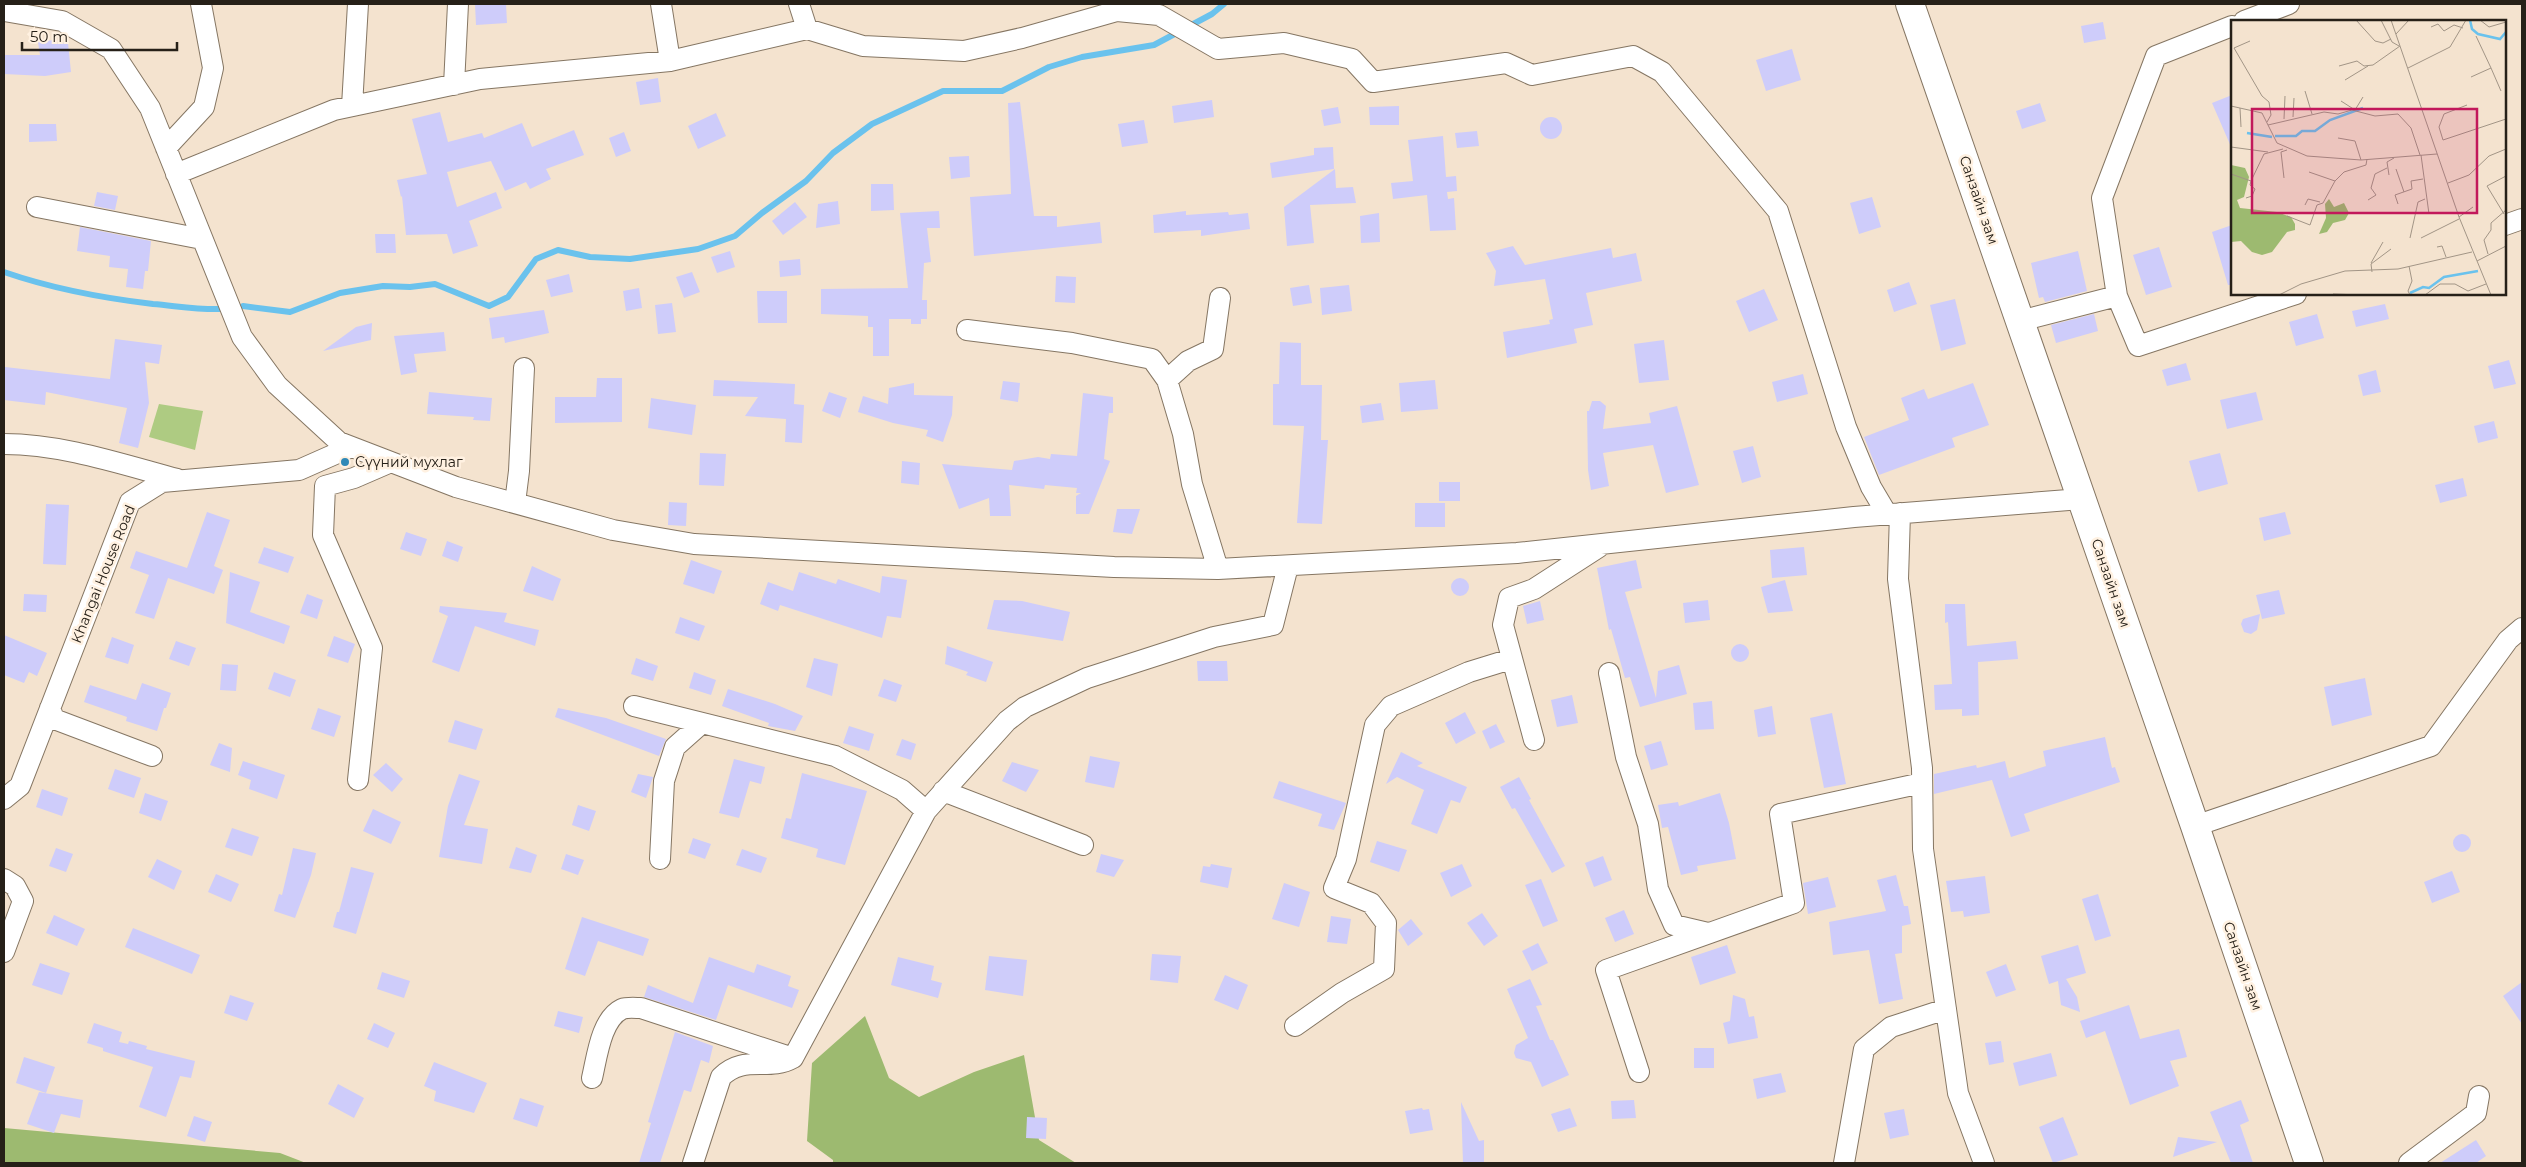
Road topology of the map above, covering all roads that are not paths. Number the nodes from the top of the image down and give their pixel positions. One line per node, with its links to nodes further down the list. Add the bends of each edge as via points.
1 (201, 4): 16 (street, via 214,68 204,107)
2 (358, 4): 15 (street)
3 (458, 4): 14 (street)
4 (661, 4): 13 (street)
5 (799, 4): 12 (street)
6 (1910, 4): 25 (main road, Санзайн зам)
7 (2289, 4): 10 (street)
8 (1155, 8): 12 (street, via 1117,11 964,51 863,46); 35 (street, via 1218,49 1284,43 1352,60 1372,82 1506,62 1532,75 1633,56 1662,72 1778,211 1846,427 1871,487)
9 (4, 11): 16 (street, via 62,21 111,50 150,108)
10 (2247, 20)
11 (2231, 26): 23 (street, via 2156,56 2102,198)
12 (807, 29): 13 (street)
13 (670, 61): 14 (street)
14 (454, 84): 15 (street)
15 (352, 106): 17 (street, via 334,110)
16 (166, 148): 17 (street)
17 (176, 174): 21 (street)
18 (37, 207): 21 (street)
19 (2522, 219): 20 (street)
20 (2506, 225)
21 (202, 238): 30 (street, via 242,337 277,385 339,442)
22 (2293, 295): 23 (street, via 2138,346)
23 (2116, 296): 25 (street)
24 (1220, 298): 28 (street, via 1213,349 1188,361)
25 (2020, 321): 33 (main road, Санзайн зам)
26 (967, 330): 28 (street, via 1072,343 1152,359)
27 (524, 368): 34 (street)
28 (1167, 380): 38 (street, via 1183,434 1192,484)
29 (4, 444): 32 (street, via 90,456)
30 (351, 446): 31 (street); 32 (street, Khangai House Road, via 299,470)
31 (391, 462): 34 (street, via 456,487); 47 (street, via 325,486 323,535 372,648)
32 (181, 481): 43 (street, Khangai House Road, via 162,482 130,502)
33 (2082, 500): 35 (street); 52 (main road, Санзайн зам)
34 (515, 503): 38 (street, via 613,530 694,544 1114,567)
35 (1894, 513): 36 (street); 48 (street, via 1898,579)
36 (1604, 544): 37 (street, via 1517,554); 40 (street, via 1534,589 1508,598 1503,625)
37 (1288, 566): 38 (street); 49 (street, via 1273,625 1214,637 1087,678 1025,707 1007,721)
38 (1218, 569)
39 (2522, 628): 52 (street, via 2508,640 2431,746)
40 (1511, 659): 45 (street); 59 (street, via 1469,672 1391,706 1375,725 1346,859 1334,888 1371,903 1386,923 1384,969)
41 (1609, 673): 56 (street, via 1626,757 1648,824 1658,889 1674,925)
42 (634, 706): 44 (street)
43 (50, 708): 46 (street, via 54,719); 50 (street, Khangai House Road, via 20,786)
44 (702, 723): 51 (street, via 835,756 902,790); 54 (street, via 675,747 664,781)
45 (1534, 740)
46 (152, 756)
47 (358, 780)
48 (1922, 783): 56 (street, via 1780,814 1794,903); 58 (street, via 1923,849)
49 (943, 791): 51 (street); 53 (street)
50 (4, 799)
51 (926, 811): 60 (street)
52 (2195, 826): 67 (main road, Санзайн зам)
53 (1083, 845)
54 (660, 859)
55 (4, 879): 57 (street, via 15,886 24,901)
56 (1708, 933): 61 (street, via 1606,970)
57 (4, 952)
58 (1946, 1009): 65 (street, via 1892,1027 1864,1049); 66 (street, via 1958,1093)
59 (1295, 1026)
60 (793, 1058): 62 (street, via 641,1008 624,1008 611,1016); 64 (street, via 783,1064 746,1064 731,1068 721,1077)
61 (1639, 1072)
62 (592, 1078)
63 (2479, 1096): 68 (street, via 2476,1113)
64 (693, 1163)
65 (1844, 1163)
66 (1984, 1163)
67 (2309, 1163)
68 (2409, 1163)

